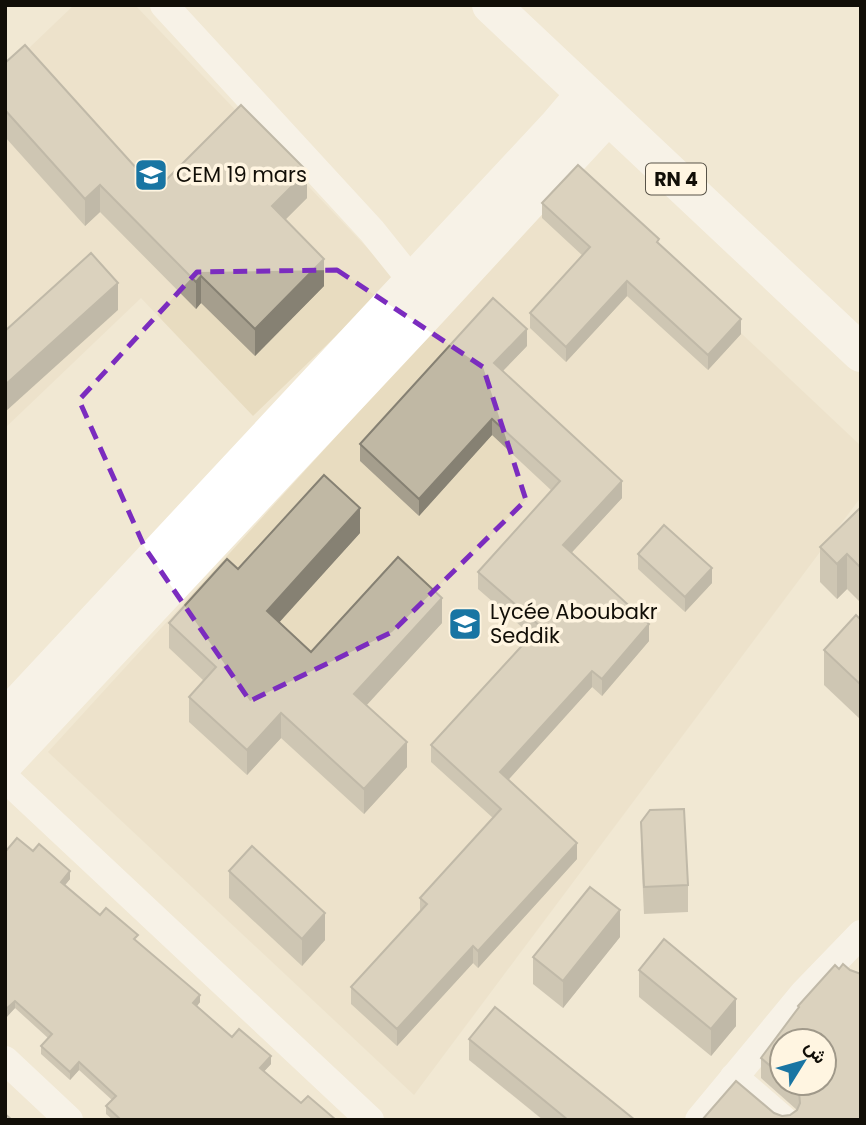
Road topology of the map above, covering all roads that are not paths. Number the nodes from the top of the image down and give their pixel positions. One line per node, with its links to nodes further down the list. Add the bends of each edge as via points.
1 (164, 5): 4 (street, via 372,231)
2 (491, 5): 3 (street, RN 4)
3 (597, 104): 4 (street); 5 (street, RN 4)
4 (422, 294): 6 (street); 7 (street)
5 (861, 353)
6 (5, 719)
7 (5, 762)
8 (5, 778): 15 (street)
9 (861, 933): 10 (street)
10 (837, 958): 11 (street); 13 (street)
11 (861, 978)
12 (5, 1060): 14 (street)
13 (734, 1077): 16 (street); 17 (street)
14 (69, 1120)
15 (370, 1120)
16 (699, 1120)
17 (784, 1120)

